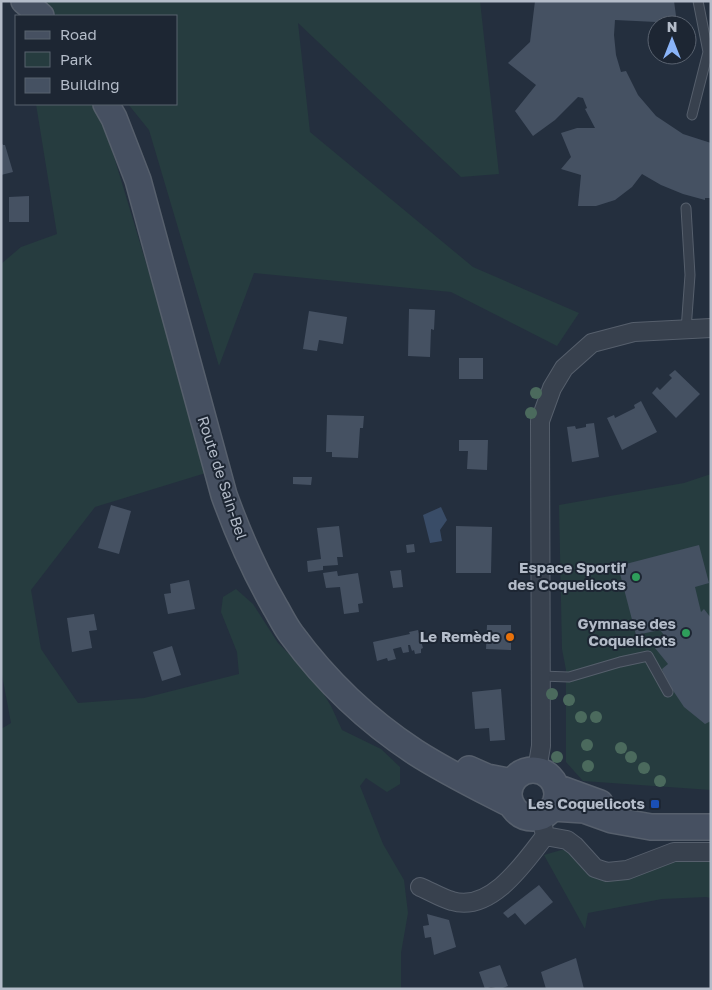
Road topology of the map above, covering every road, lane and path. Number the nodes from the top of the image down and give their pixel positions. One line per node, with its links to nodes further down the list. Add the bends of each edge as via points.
1 (24, 1): 4 (main road)
2 (43, 1): 5 (main road)
3 (698, 1): 8 (lane, via 708,52)
4 (40, 15)
5 (57, 15)
6 (107, 105): 15 (main road, Route de Sain-Bel, via 138,180 224,495 260,581 291,634 328,679 384,730 481,790)
7 (122, 105): 15 (main road, Route de Sain-Bel, via 138,138 151,179 238,498 273,582 304,629 368,700 406,732)
8 (692, 115)
9 (686, 208): 11 (lane, via 690,274)
10 (711, 328): 11 (street)
11 (686, 330): 12 (street, via 634,332 592,343 564,368 552,388 540,421)
12 (541, 676): 13 (lane, via 570,677 648,656); 14 (street, via 542,746)
13 (668, 692)
14 (537, 770): 15 (main road, via 520,774); 16 (main road, via 549,776)
15 (512, 793): 16 (main road, via 517,812 525,817 534,818)
16 (548, 812): 17 (main road, via 588,799 642,814); 18 (main road, via 584,810 612,820 650,827); 19 (street, via 566,840 594,868 607,872 627,870 674,852); 20 (street, via 519,870 498,890 474,902 453,902)
17 (711, 815)
18 (711, 827)
19 (711, 852)
20 (420, 887)

